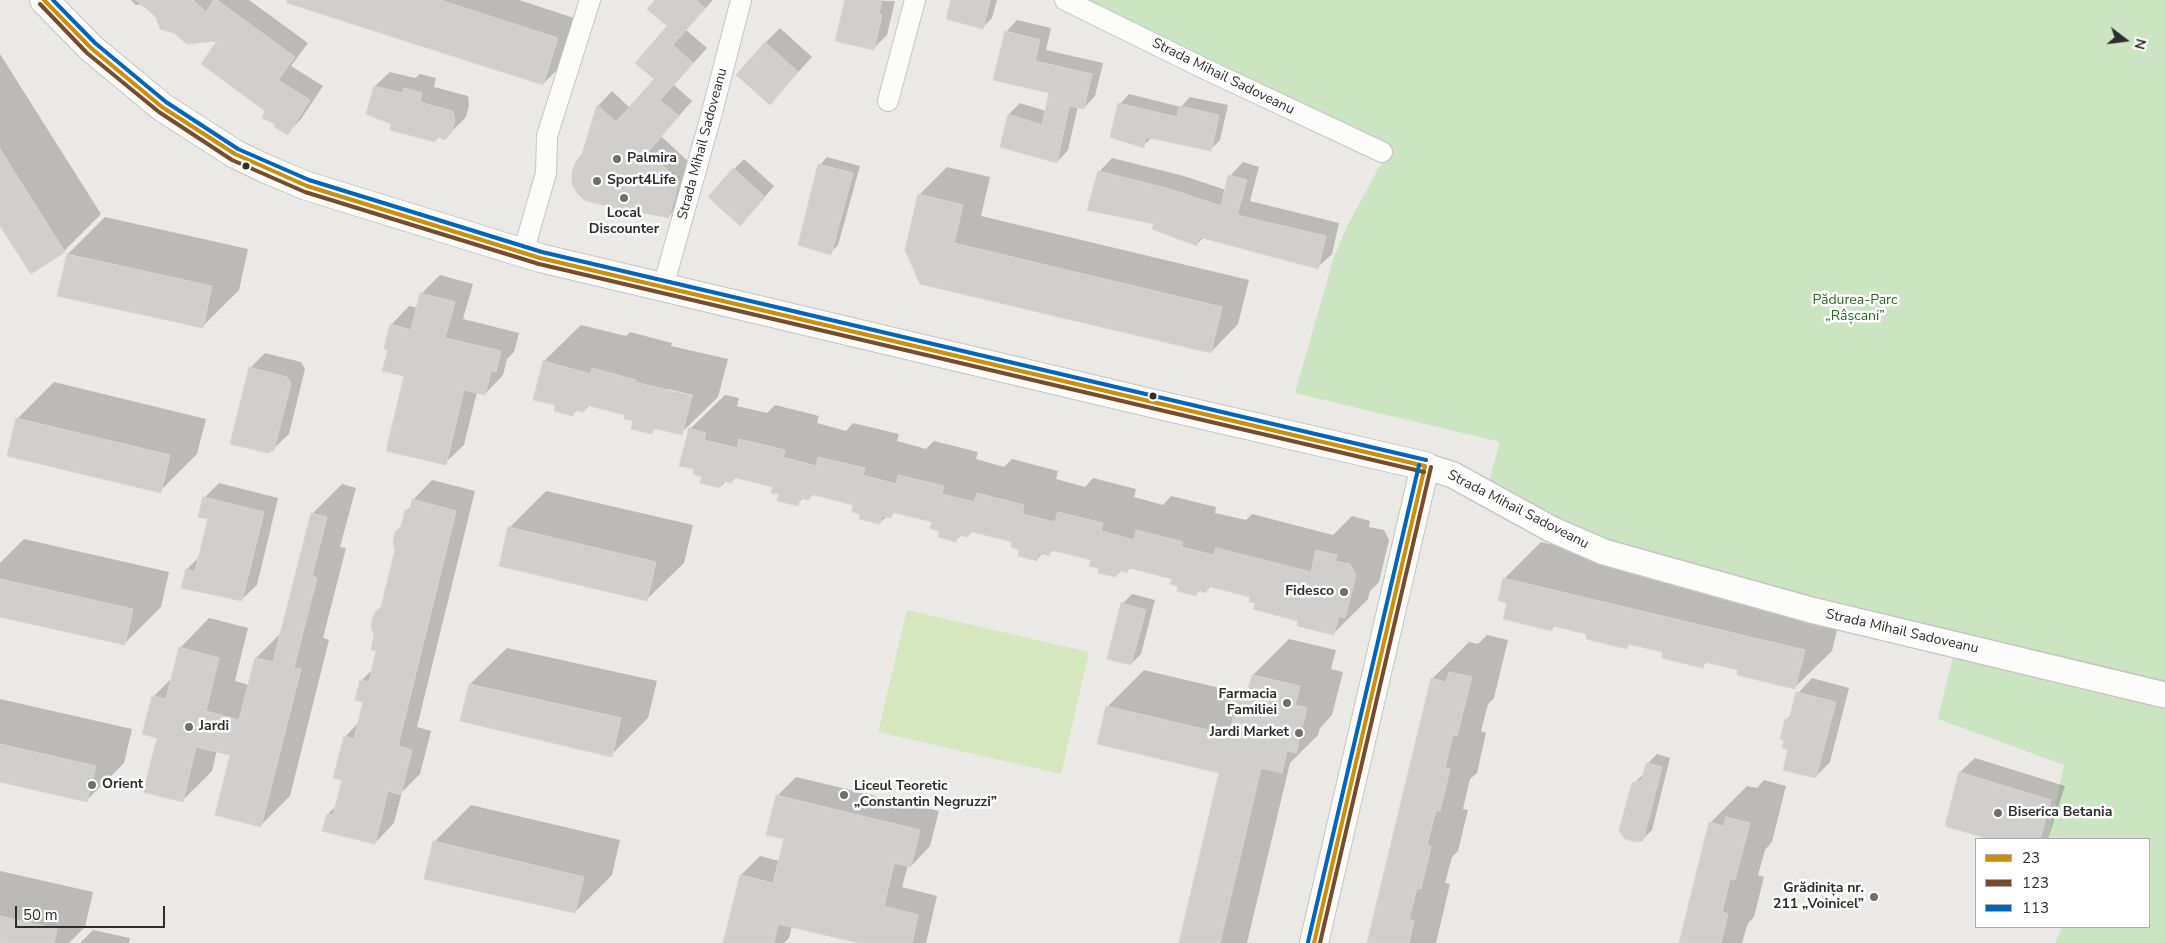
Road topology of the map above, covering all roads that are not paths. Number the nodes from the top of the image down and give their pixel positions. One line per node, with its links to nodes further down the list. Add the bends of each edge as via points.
1 (44, 0): 8 (main road, Strada Mihail Sadoveanu, via 90,48 162,107 235,154 307,186)
2 (590, 0): 8 (street, via 547,136 546,173)
3 (741, 0): 9 (street, Strada Mihail Sadoveanu)
4 (915, 0): 6 (street)
5 (1065, 0): 7 (street, Strada Mihail Sadoveanu)
6 (888, 101)
7 (1382, 152)
8 (523, 253): 9 (main road, Strada Mihail Sadoveanu)
9 (663, 287): 10 (main road, Strada Mihail Sadoveanu)
10 (1425, 466): 11 (street, Strada Mihail Sadoveanu, via 1453,475 1551,530 1604,552 1811,610); 12 (main road)
11 (2165, 694)
12 (1314, 943)

